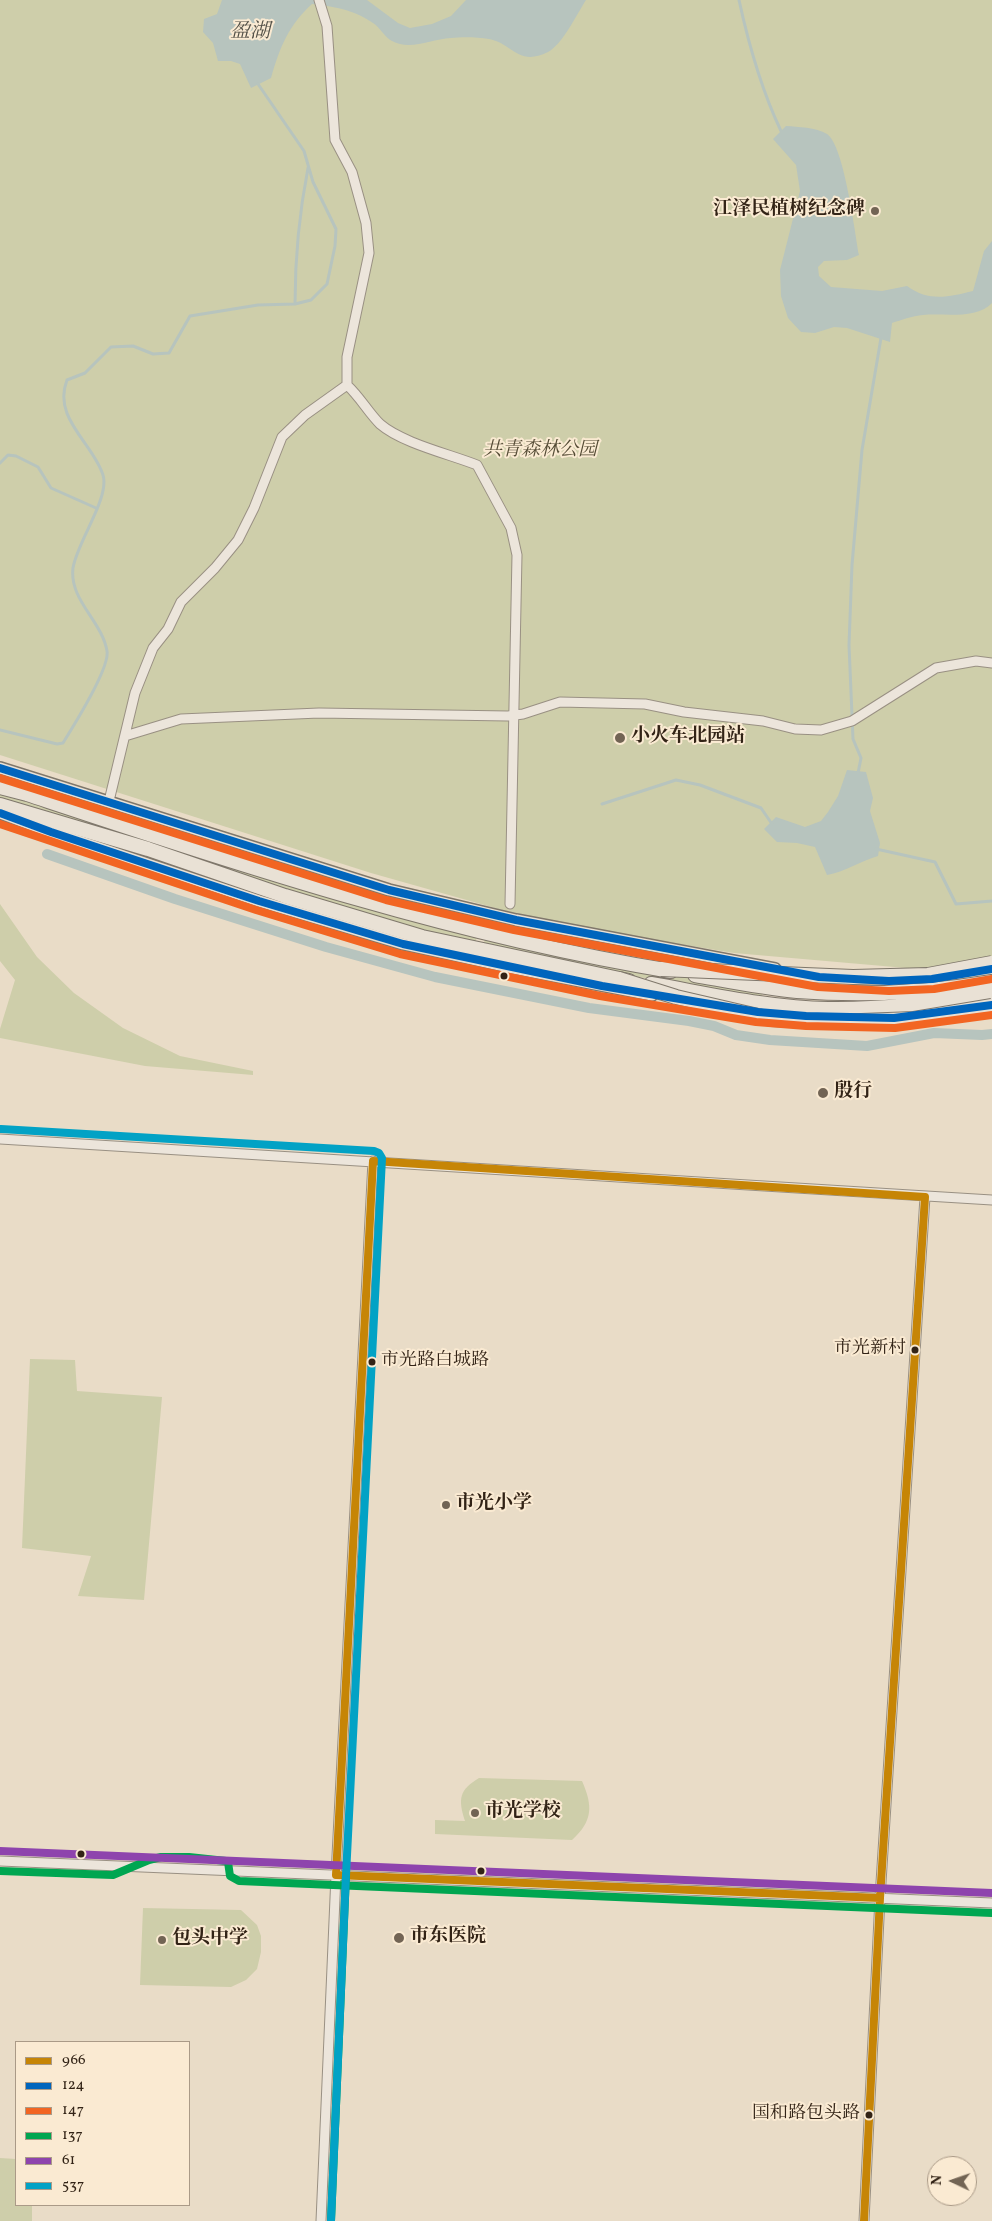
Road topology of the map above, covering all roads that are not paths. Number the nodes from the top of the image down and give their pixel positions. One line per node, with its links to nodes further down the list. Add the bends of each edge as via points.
1 (319, 0): 2 (street, via 327,26 335,140 352,172 366,224 369,253 347,357)
2 (347, 385): 4 (street, via 380,424 406,439 476,465 494,494 511,528 516,555); 5 (street, via 305,415 282,437 238,540 180,602 168,629 154,648 135,693)
3 (992, 663): 4 (street, via 936,668 852,721 821,730 645,704 560,702)
4 (515, 715): 5 (street, via 319,713 189,719); 11 (street)
5 (125, 736): 8 (street)
6 (0, 768): 8 (main road)
7 (2, 787): 14 (highway, via 268,873 424,918 540,947)
8 (109, 801): 13 (main road, via 389,890 516,920 819,977 889,981 932,979)
9 (0, 805): 15 (highway, via 422,937)
10 (0, 813): 18 (main road, via 259,901 403,944 602,986 758,1012 806,1016 894,1018)
11 (510, 904)
12 (992, 963): 14 (highway, bridge, via 928,975 853,977)
13 (992, 969)
14 (661, 970): 16 (highway, bridge, via 841,994 890,994)
15 (620, 979): 17 (highway, bridge, via 770,1004 827,1009 881,1008); 18 (highway, bridge, via 676,997 771,1019 835,1022 914,1019)
16 (992, 982)
17 (992, 994)
18 (992, 1005)
19 (0, 1139): 20 (street)
20 (374, 1161): 21 (street); 24 (street)
21 (925, 1197): 22 (street); 25 (street)
22 (992, 1200)
23 (0, 1861): 24 (street)
24 (336, 1874): 25 (street); 27 (street)
25 (880, 1898): 26 (street); 28 (street)
26 (992, 1903)
27 (321, 2221)
28 (864, 2221)

